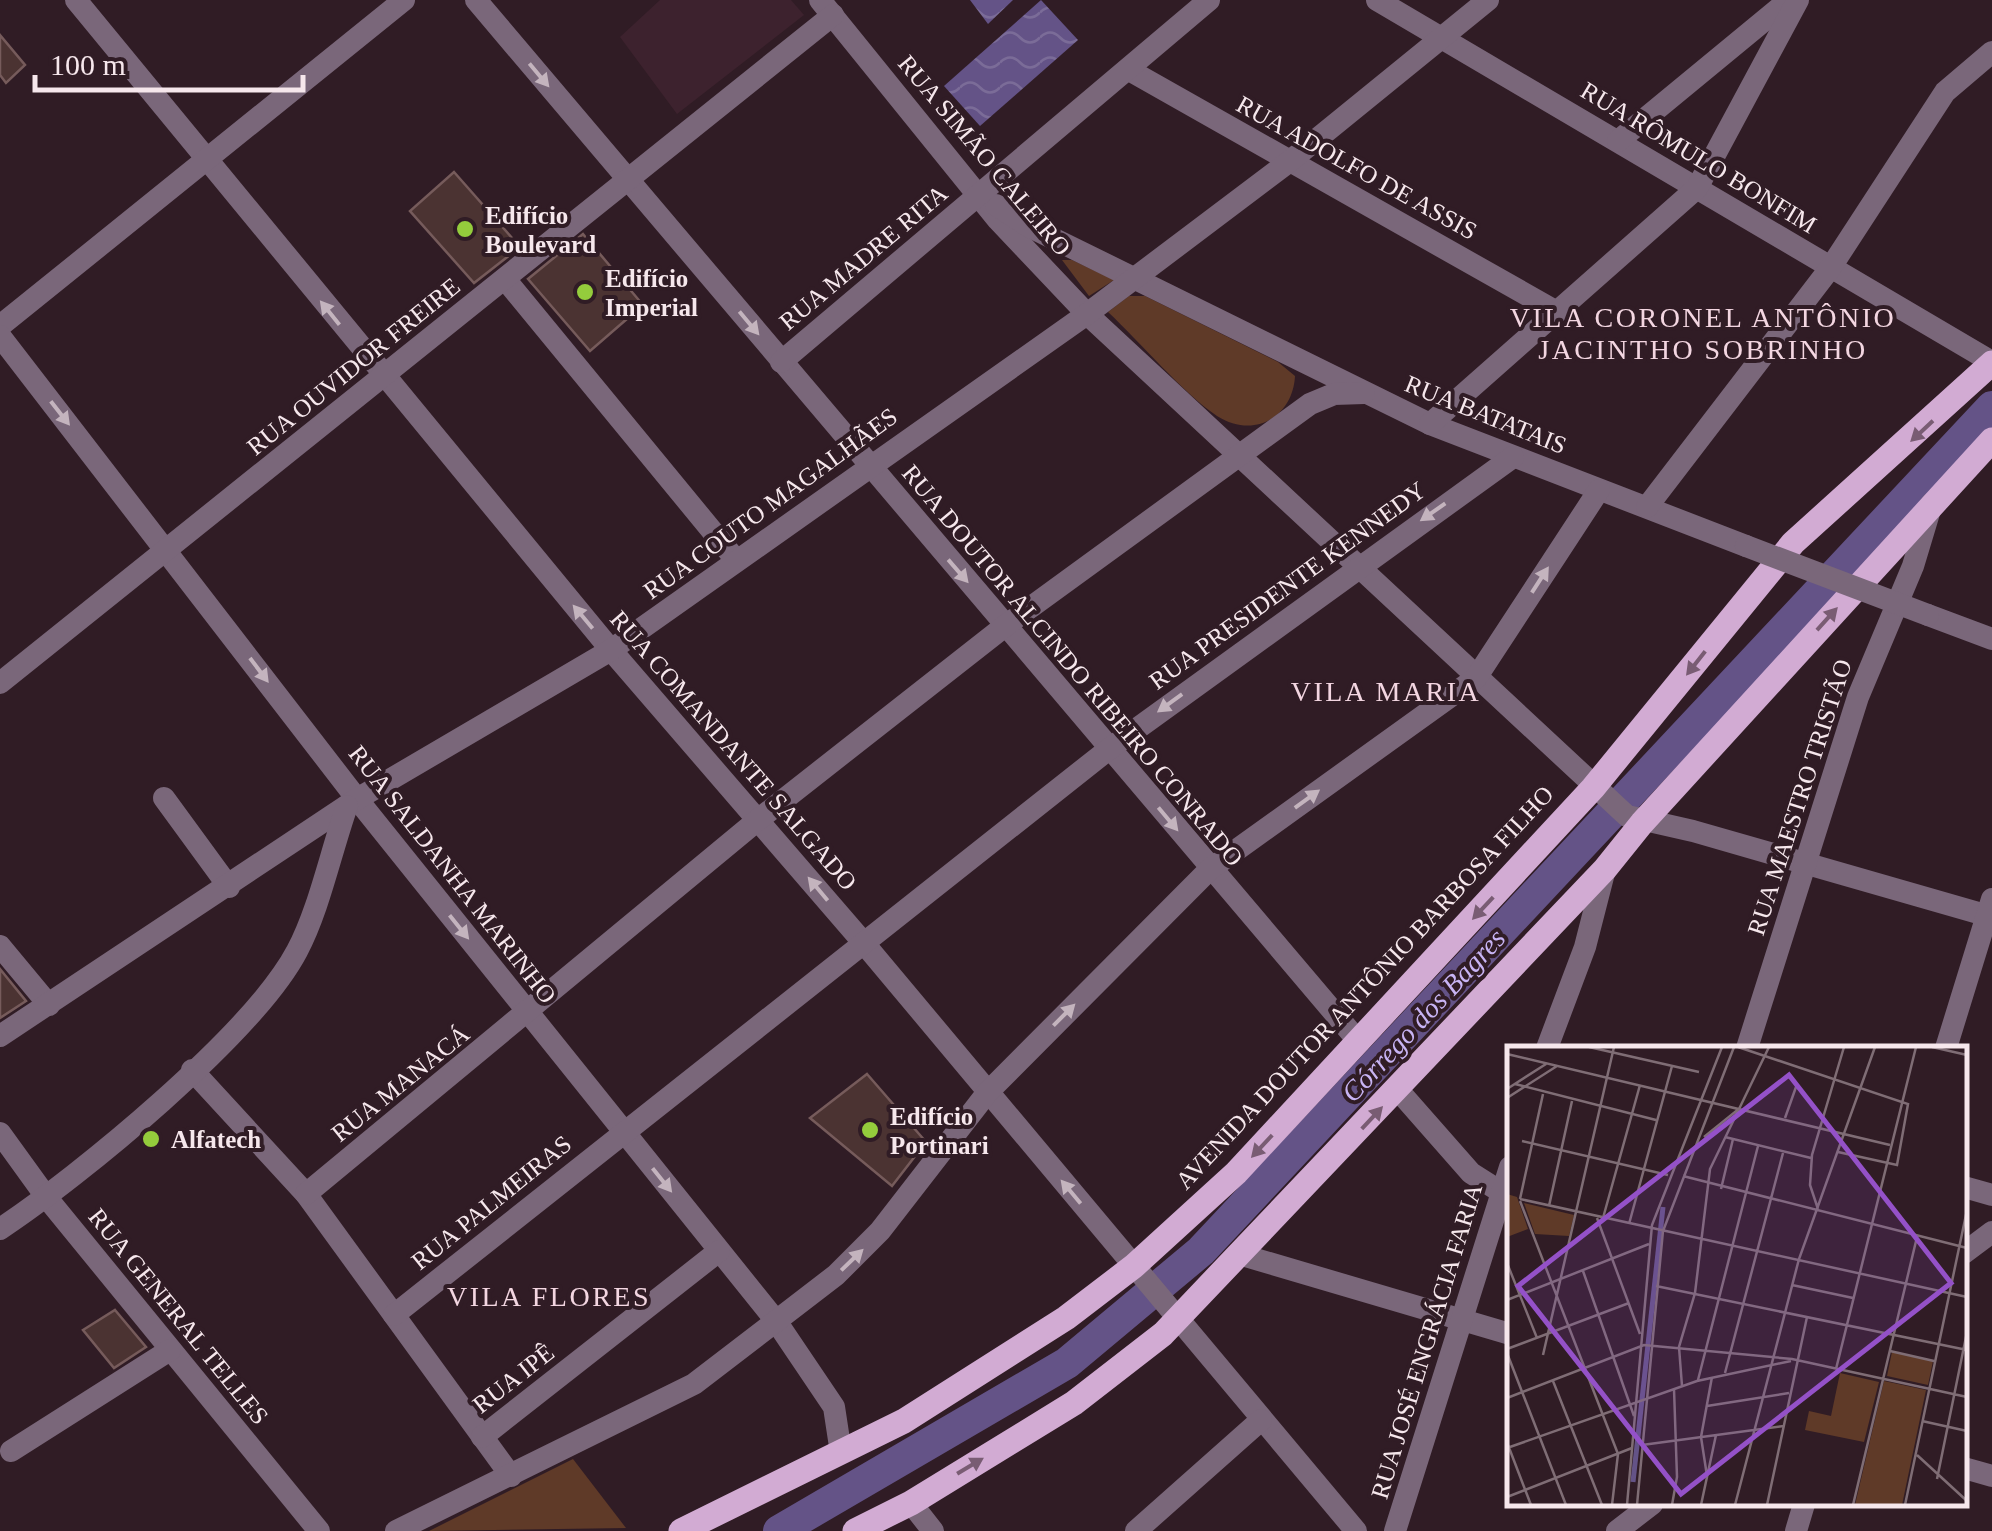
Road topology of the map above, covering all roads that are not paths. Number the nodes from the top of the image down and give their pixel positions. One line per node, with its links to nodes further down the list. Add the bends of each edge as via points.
1 (76, 0): 14 (street, RUA COMANDANTE SALGADO)
2 (404, 0): 14 (street)
3 (476, 0): 16 (street, RUA DOUTOR ALCINDO RIBEIRO CONRADO, one-way to 16)
4 (1209, 0): 12 (street, RUA MADRE RITA)
5 (1378, 0): 10 (street, RUA RÔMULO BONFIM)
6 (1488, 0): 10 (street, RUA COUTO MAGALHÃES)
7 (1789, 0): 13 (street)
8 (1798, 0): 17 (street)
9 (826, 8): 16 (street, RUA OUVIDOR FREIRE); 18 (street, RUA SIMÃO CALEIRO)
10 (1442, 38): 13 (street, RUA RÔMULO BONFIM); 15 (street, RUA COUTO MAGALHÃES)
11 (1992, 52): 19 (street, via 1945,92)
12 (1130, 70): 15 (street, RUA ADOLFO DE ASSIS); 18 (street, RUA MADRE RITA)
13 (1618, 141): 17 (street, RUA RÔMULO BONFIM)
14 (206, 160): 24 (street); 29 (street, RUA COMANDANTE SALGADO, one-way to 14)
15 (1290, 160): 20 (street, RUA COUTO MAGALHÃES); 22 (street, RUA ADOLFO DE ASSIS)
16 (626, 178): 21 (street, RUA OUVIDOR FREIRE); 26 (street, RUA DOUTOR ALCINDO RIBEIRO CONRADO, one-way to 26)
17 (1697, 188): 19 (street, RUA RÔMULO BONFIM); 22 (street)
18 (981, 194): 20 (street, RUA BATATAIS, via 1028,226); 23 (street, RUA SIMÃO CALEIRO); 26 (street, RUA MADRE RITA)
19 (1831, 267): 27 (street, RUA RÔMULO BONFIM); 42 (street)
20 (1134, 278): 23 (street, RUA COUTO MAGALHÃES); 28 (street, RUA BATATAIS)
21 (505, 280): 29 (street, RUA OUVIDOR FREIRE); 45 (street)
22 (1557, 312): 33 (street)
23 (1087, 314): 32 (street, RUA SIMÃO CALEIRO); 38 (street, RUA COUTO MAGALHÃES)
24 (0, 326)
25 (0, 336): 44 (street, RUA SALDANHA MARINHO, one-way to 44)
26 (781, 362): 38 (street, RUA DOUTOR ALCINDO RIBEIRO CONRADO)
27 (1992, 363): 54 (main road, AVENIDA DOUTOR ANTÔNIO BARBOSA FILHO, one-way to 54, via 1793,543)
28 (1311, 366): 30 (street, RUA BATATAIS); 31 (street, via 1316,382)
29 (383, 376): 44 (street, RUA OUVIDOR FREIRE); 50 (street, RUA COMANDANTE SALGADO, one-way to 29)
30 (1364, 393): 31 (street, via 1334,394); 33 (street, RUA BATATAIS)
31 (1310, 404): 34 (street, RUA MANACÁ)
32 (1202, 422): 34 (street, RUA SIMÃO CALEIRO); 37 (street, RUA SIMÃO CALEIRO)
33 (1430, 424): 36 (street, RUA BATATAIS)
34 (1266, 438): 37 (street, RUA MANACÁ); 39 (street, via 1256,463)
35 (1992, 440): 41 (main road)
36 (1513, 457): 40 (street, RUA BATATAIS); 47 (street, RUA PRESIDENTE KENNEDY, one-way to 47)
37 (1240, 458): 39 (street, RUA SIMÃO CALEIRO); 48 (street, RUA MANACÁ)
38 (868, 466): 45 (street, RUA COUTO MAGALHÃES); 48 (street, RUA DOUTOR ALCINDO RIBEIRO CONRADO, one-way to 48)
39 (1262, 479): 47 (street, RUA SIMÃO CALEIRO)
40 (1599, 490): 42 (street, RUA BATATAIS); 51 (street, one-way to 40)
41 (1932, 503): 43 (main road); 46 (street, RUA MAESTRO TRISTÃO)
42 (1647, 507): 49 (street, RUA BATATAIS, bridge)
43 (1893, 547): 46 (street, via 1910,556); 58 (main road, one-way to 43)
44 (167, 549): 52 (street, RUA OUVIDOR FREIRE); 56 (street, RUA SALDANHA MARINHO, one-way to 56)
45 (736, 560): 50 (street, RUA COUTO MAGALHÃES)
46 (1913, 566): 59 (street, RUA MAESTRO TRISTÃO, via 1858,697)
47 (1354, 567): 51 (street, RUA SIMÃO CALEIRO); 53 (street, RUA PRESIDENTE KENNEDY, one-way to 53)
48 (1006, 626): 53 (street, RUA DOUTOR ALCINDO RIBEIRO CONRADO); 57 (street, RUA MANACÁ)
49 (1992, 639)
50 (611, 650): 56 (street, RUA COUTO MAGALHÃES); 57 (street, RUA COMANDANTE SALGADO)
51 (1476, 678): 54 (street, RUA SIMÃO CALEIRO); 60 (street, one-way to 51)
52 (0, 683)
53 (1109, 748): 60 (street, RUA DOUTOR ALCINDO RIBEIRO CONRADO, one-way to 60); 64 (street, RUA PRESIDENTE KENNEDY)
54 (1597, 791): 58 (street, RUA SIMÃO CALEIRO); 69 (main road, AVENIDA DOUTOR ANTÔNIO BARBOSA FILHO, one-way to 69)
55 (164, 798): 62 (street)
56 (352, 802): 62 (street, RUA COUTO MAGALHÃES); 67 (street, RUA SALDANHA MARINHO, one-way to 67); 73 (street, via 297,952 244,1020)
57 (759, 820): 64 (street, RUA COMANDANTE SALGADO, one-way to 57); 67 (street, RUA MANACÁ)
58 (1634, 820): 59 (street); 61 (main road)
59 (1806, 863): 63 (street); 71 (street, RUA MAESTRO TRISTÃO)
60 (1210, 869): 69 (street, RUA DOUTOR ALCINDO RIBEIRO CONRADO); 75 (street, one-way to 60)
61 (1605, 869): 70 (street); 74 (main road)
62 (229, 887): 66 (street, RUA COUTO MAGALHÃES)
63 (1990, 910): 72 (street)
64 (862, 940): 75 (street, RUA COMANDANTE SALGADO); 76 (street, RUA PRESIDENTE KENNEDY)
65 (0, 946): 66 (street)
66 (49, 1005): 68 (street, RUA COUTO MAGALHÃES)
67 (528, 1014): 76 (street, RUA SALDANHA MARINHO); 81 (street, RUA MANACÁ)
68 (0, 1036)
69 (1360, 1042): 89 (main road, AVENIDA DOUTOR ANTÔNIO BARBOSA FILHO, one-way to 89)
70 (1548, 1046)
71 (1748, 1046)
72 (1947, 1046)
73 (192, 1070): 81 (street); 83 (street)
74 (1398, 1090): 80 (street, via 1470,1173); 88 (main road, one-way to 74)
75 (987, 1092): 89 (street, RUA COMANDANTE SALGADO, one-way to 75); 92 (street, one-way to 75, via 836,1276 880,1231)
76 (623, 1132): 87 (street, RUA SALDANHA MARINHO, one-way to 87); 91 (street, RUA PALMEIRAS)
77 (0, 1133): 83 (street, RUA GENERAL TELLES)
78 (1507, 1176): 80 (street, RUA JOSÉ ENGRÁCIA FARIA)
79 (1967, 1188): 82 (street)
80 (1502, 1192): 93 (street, RUA JOSÉ ENGRÁCIA FARIA)
81 (306, 1194): 91 (street)
82 (1992, 1196)
83 (48, 1198): 84 (street); 95 (street, RUA GENERAL TELLES)
84 (0, 1229)
85 (1992, 1232): 86 (street)
86 (1967, 1250)
87 (719, 1251): 92 (street, RUA SALDANHA MARINHO); 97 (street, RUA IPÊ)
88 (1242, 1254): 90 (main road); 93 (street)
89 (1138, 1271): 90 (street, RUA COMANDANTE SALGADO); 99 (main road, AVENIDA DOUTOR ANTÔNIO BARBOSA FILHO, via 974,1380)
90 (1172, 1313): 96 (street, RUA COMANDANTE SALGADO); 103 (main road, one-way to 90, via 1074,1403)
91 (394, 1315): 97 (street)
92 (776, 1321): 99 (street, RUA SALDANHA MARINHO, via 834,1407); 101 (street, via 694,1384)
93 (1461, 1321): 94 (street); 113 (street, RUA JOSÉ ENGRÁCIA FARIA)
94 (1507, 1333)
95 (170, 1350): 98 (street); 106 (street, RUA GENERAL TELLES)
96 (1261, 1420): 111 (street); 112 (street, RUA COMANDANTE SALGADO)
97 (482, 1437): 101 (street)
98 (11, 1451)
99 (841, 1453): 108 (main road, AVENIDA DOUTOR ANTÔNIO BARBOSA FILHO)
100 (1967, 1469): 102 (street)
101 (511, 1476): 107 (street)
102 (1992, 1476)
103 (911, 1503): 109 (main road); 110 (street)
104 (1649, 1506): 114 (street)
105 (1803, 1506): 115 (street)
106 (319, 1531)
107 (396, 1531)
108 (682, 1531)
109 (855, 1531)
110 (933, 1531)
111 (1136, 1531)
112 (1356, 1531)
113 (1395, 1531)
114 (1617, 1531)
115 (1796, 1531)

